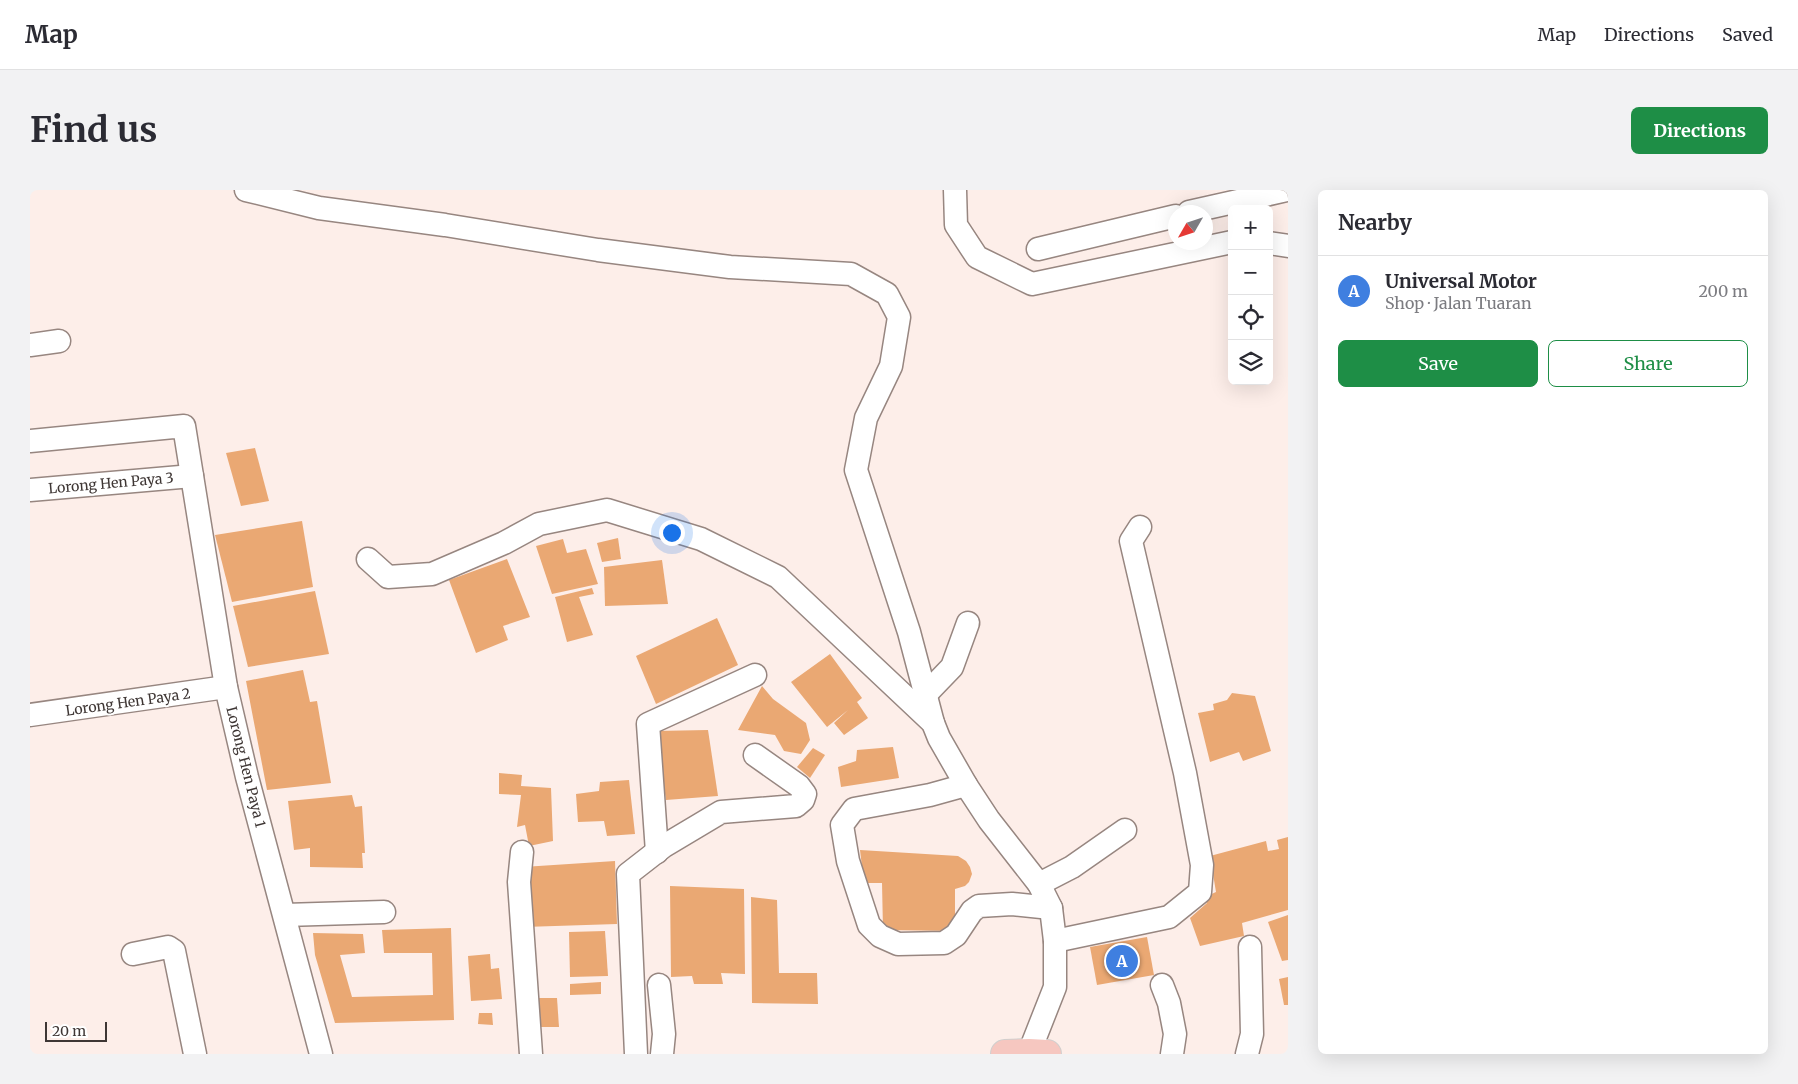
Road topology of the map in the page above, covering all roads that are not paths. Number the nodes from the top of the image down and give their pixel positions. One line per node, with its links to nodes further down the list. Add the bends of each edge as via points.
1 (246, 190): 20 (street, via 319,208 598,250 730,267 852,274 887,294 899,317 891,366 866,418 856,470 909,632)
2 (955, 190): 6 (street, via 956,225 978,257 1032,284)
3 (1287, 190): 4 (street)
4 (1213, 207)
5 (1168, 218): 9 (street)
6 (1228, 243)
7 (1273, 244): 8 (street)
8 (1288, 246)
9 (1038, 249)
10 (59, 341): 11 (street)
11 (30, 345)
12 (30, 441): 13 (street, Lorong Hen Paya 1, via 184,426)
13 (192, 476): 14 (street, Lorong Hen Paya 3); 19 (street, Lorong Hen Paya 1)
14 (30, 490)
15 (1140, 528): 32 (street, via 1131,540 1188,791 1202,865 1200,892 1169,917)
16 (368, 559): 22 (street, via 388,577 432,574 539,524 606,510 701,539 778,577)
17 (968, 623): 20 (street, via 952,667)
18 (755, 675): 27 (street, via 648,724)
19 (226, 688): 21 (street, Lorong Hen Paya 2); 31 (street, Lorong Hen Paya 1)
20 (925, 695): 22 (street)
21 (30, 715)
22 (934, 722): 24 (street, via 939,738)
23 (755, 755): 27 (street, via 799,786 805,794 803,800 796,806 721,812)
24 (966, 785): 28 (street); 29 (street, via 854,809 842,825 848,861 869,925 880,936 898,944 944,943 956,935 972,911 980,906 1012,904)
25 (1125, 830): 28 (street, via 1072,867)
26 (522, 852): 39 (street, via 519,882)
27 (657, 852): 40 (street, via 628,874)
28 (1039, 884): 29 (street)
29 (1050, 908): 32 (street)
30 (384, 912): 31 (street)
31 (285, 915): 38 (street, Lorong Hen Paya 1)
32 (1055, 941): 42 (street, via 1055,987)
33 (1250, 947): 44 (street, via 1252,1034)
34 (133, 954): 37 (street, via 168,947 174,951)
35 (659, 985): 41 (street, via 664,1034)
36 (1162, 985): 43 (street, via 1175,1034)
37 (195, 1054)
38 (321, 1054)
39 (531, 1054)
40 (636, 1054)
41 (662, 1054)
42 (1027, 1054)
43 (1172, 1054)
44 (1247, 1054)

